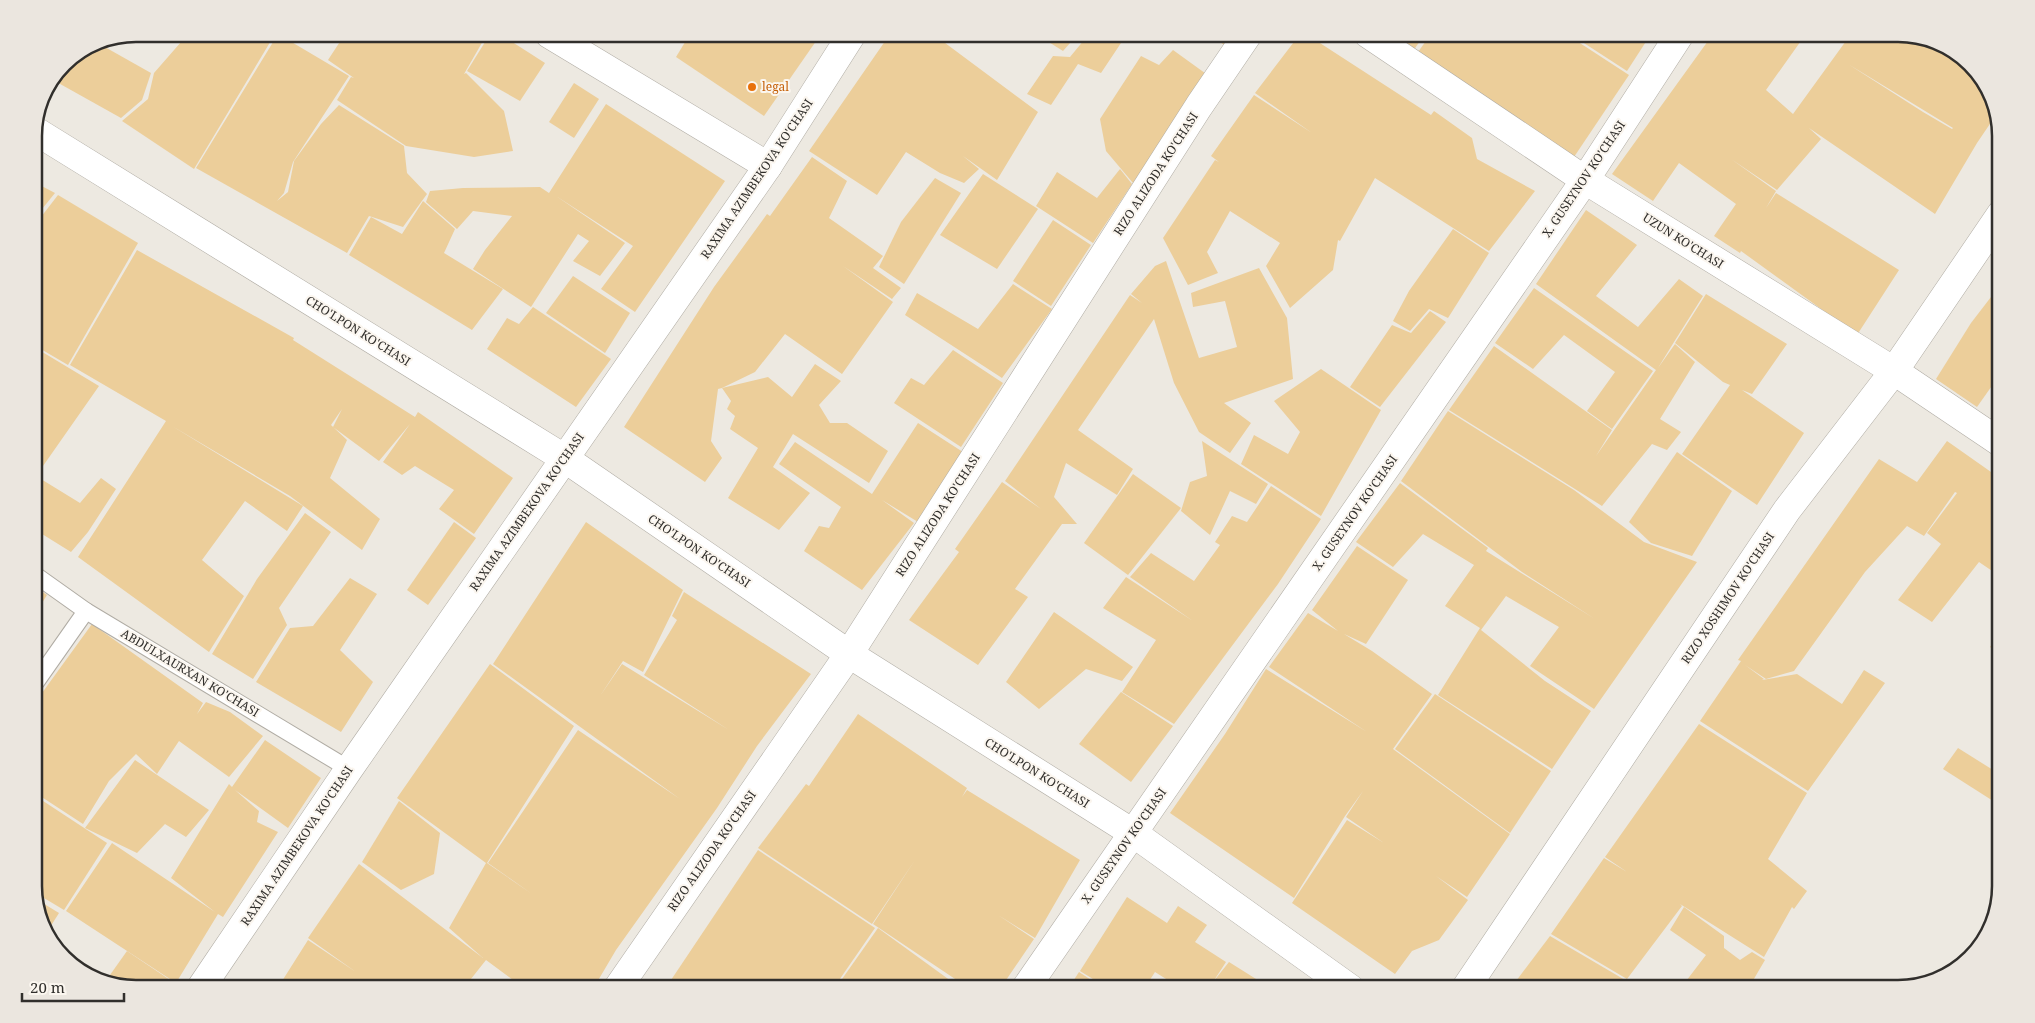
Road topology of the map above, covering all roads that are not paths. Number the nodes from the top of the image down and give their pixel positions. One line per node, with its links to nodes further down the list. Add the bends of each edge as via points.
1 (1242, 42): 15 (street, RIZO ALIZODA KO'CHASI)
2 (1380, 42): 8 (street, UZUN KO'CHASI)
3 (1675, 42): 8 (street, X. GUSEYNOV KO'CHASI)
4 (564, 43): 7 (street)
5 (847, 43): 7 (street, RAXIMA AZIMBEKOVA KO'CHASI)
6 (43, 136): 12 (street, CHO'LPON KO'CHASI)
7 (768, 166): 12 (street, RAXIMA AZIMBEKOVA KO'CHASI)
8 (1585, 180): 10 (street, UZUN KO'CHASI); 18 (street, X. GUSEYNOV KO'CHASI)
9 (1992, 227): 10 (street, RIZO XOSHIMOV KO'CHASI)
10 (1894, 371): 11 (street, UZUN KO'CHASI); 23 (street, RIZO XOSHIMOV KO'CHASI, via 1787,510)
11 (1992, 438)
12 (564, 458): 15 (street, CHO'LPON KO'CHASI); 17 (street, RAXIMA AZIMBEKOVA KO'CHASI)
13 (43, 580): 14 (lane, ABDULXAURXAN KO'CHASI)
14 (86, 611): 16 (lane); 17 (lane, ABDULXAURXAN KO'CHASI)
15 (849, 654): 18 (street, CHO'LPON KO'CHASI); 20 (street, RIZO ALIZODA KO'CHASI)
16 (43, 672)
17 (349, 769): 19 (street, RAXIMA AZIMBEKOVA KO'CHASI)
18 (1133, 834): 21 (street, X. GUSEYNOV KO'CHASI); 22 (street, CHO'LPON KO'CHASI)
19 (206, 980)
20 (623, 980)
21 (1030, 980)
22 (1338, 980)
23 (1471, 980)

